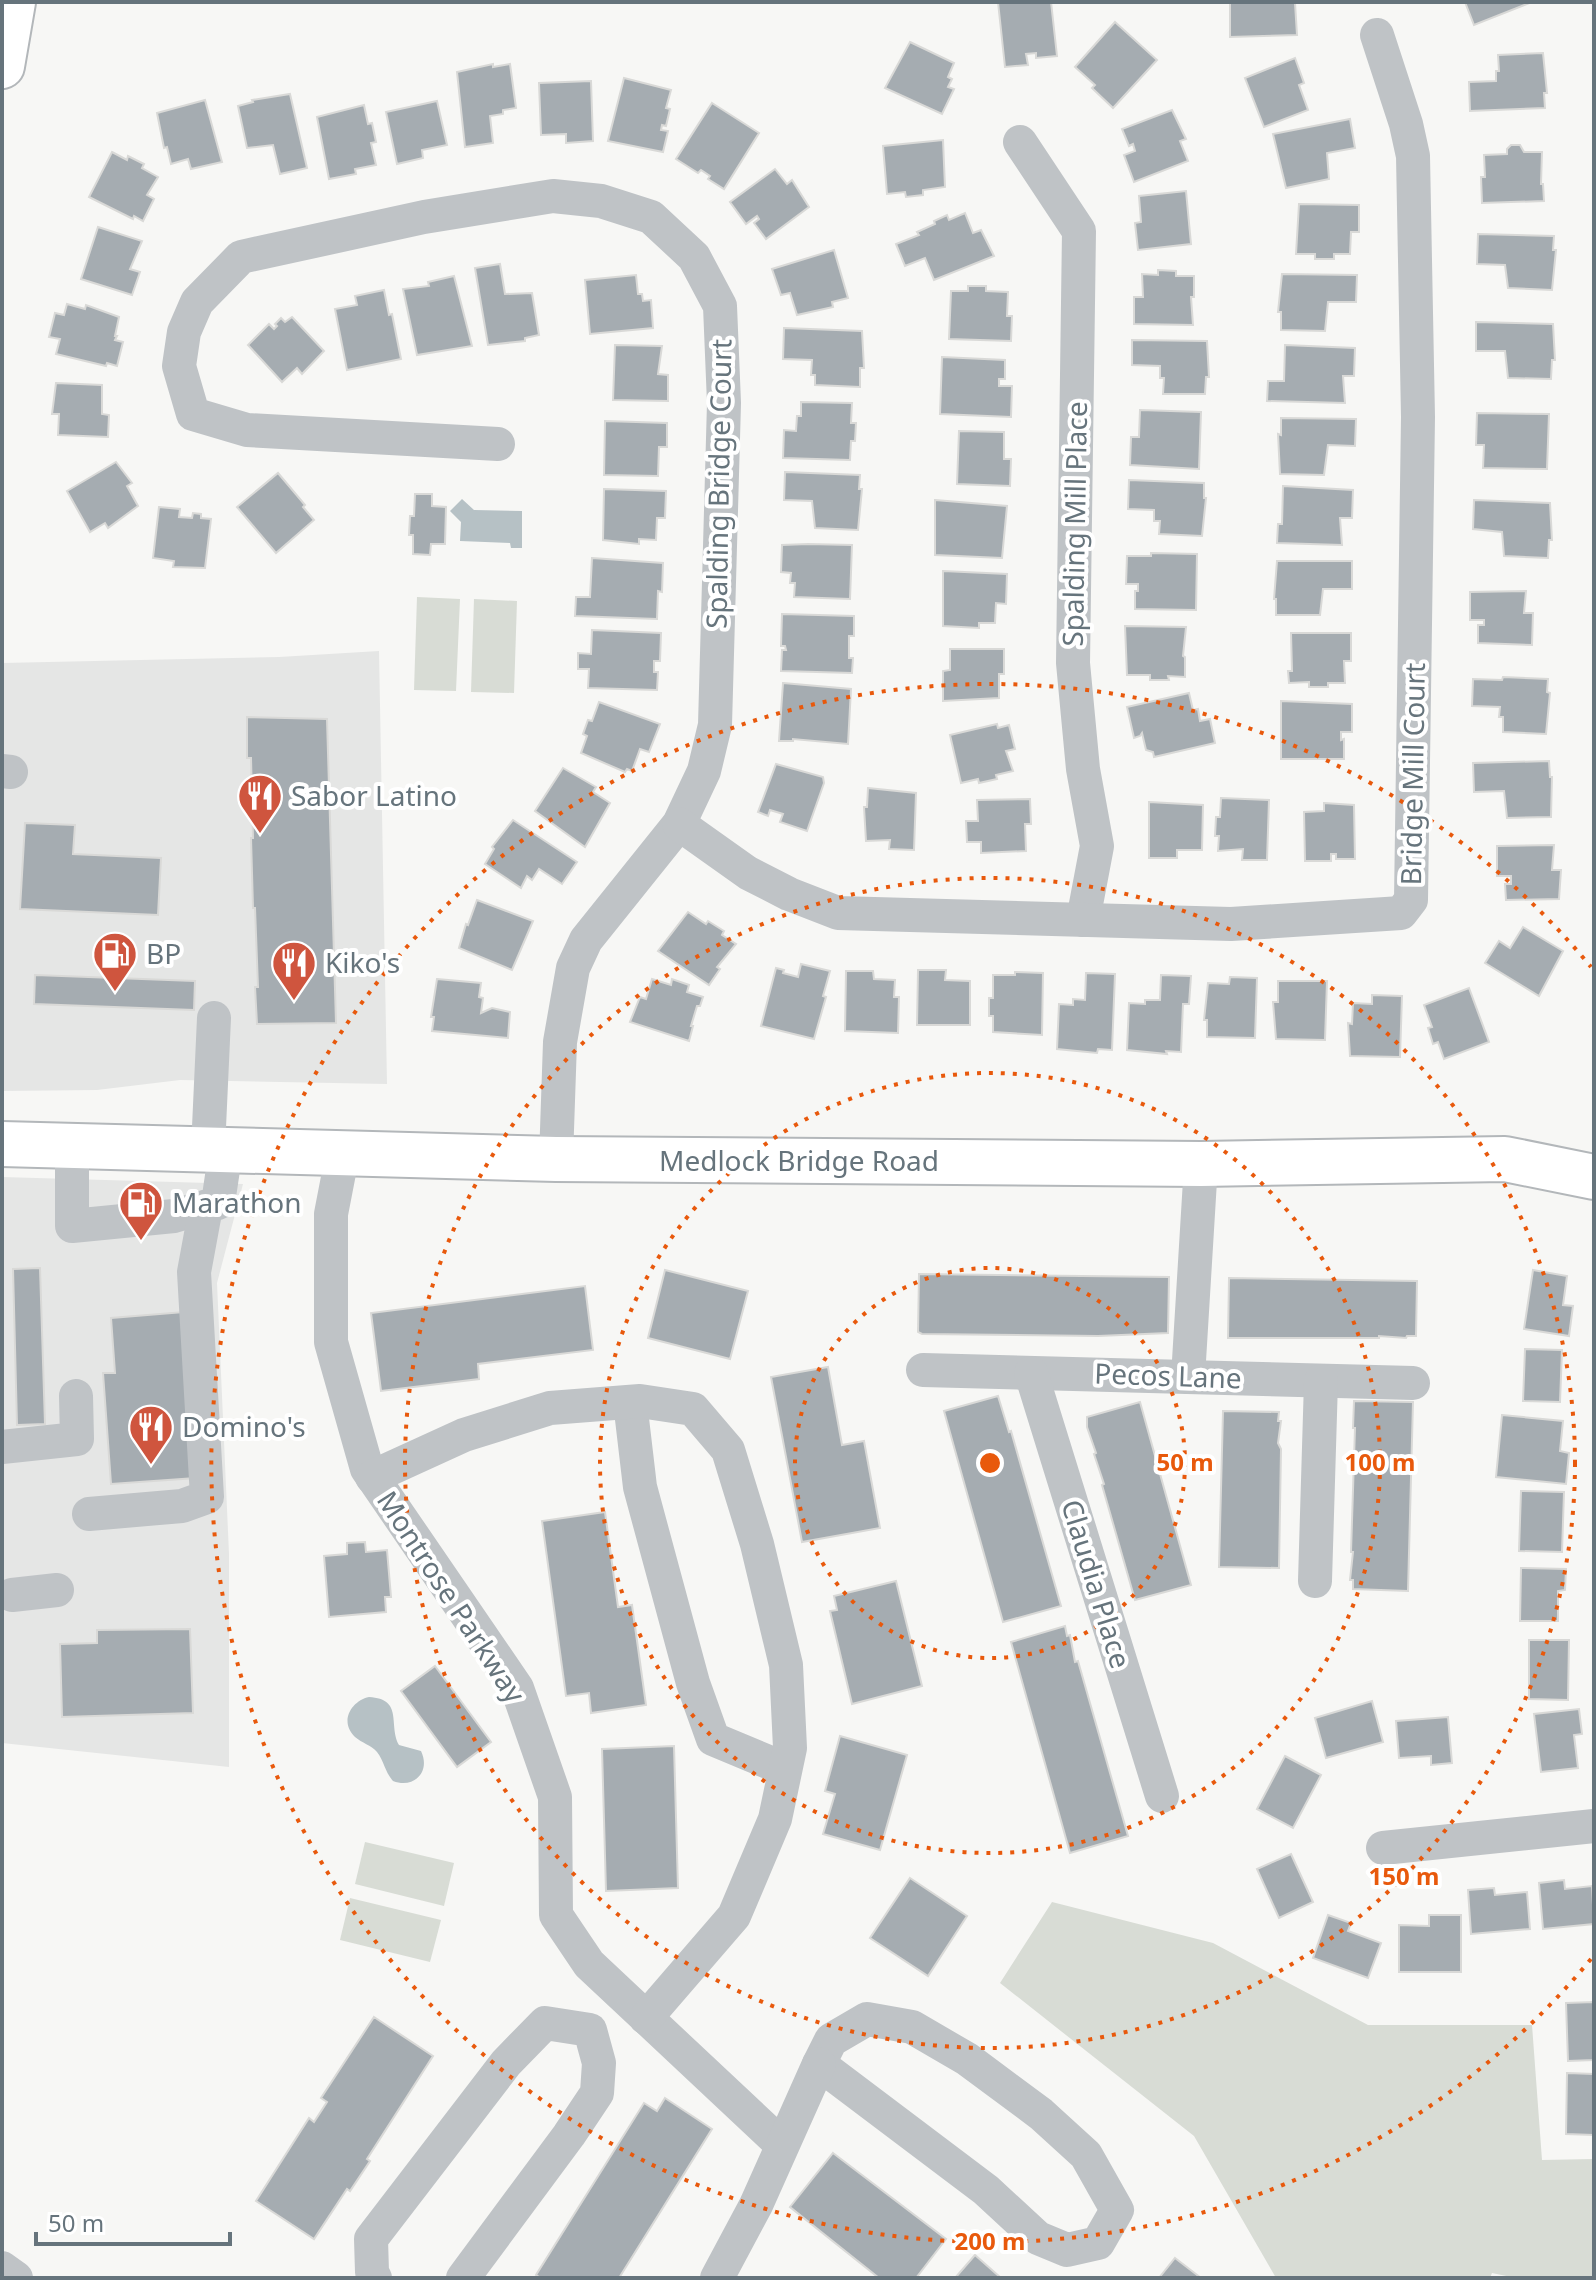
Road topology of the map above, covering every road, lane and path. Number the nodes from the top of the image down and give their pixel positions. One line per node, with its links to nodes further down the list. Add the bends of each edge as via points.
1 (8, 14): 3 (main road)
2 (1377, 35): 7 (street, Bridge Mill Court, via 1413,156 1418,417 1411,900 1401,913 1231,924)
3 (2, 66)
4 (1020, 142): 7 (street, Spalding Mill Place, via 1079,231 1073,663 1097,846)
5 (498, 444): 6 (street, Spalding Bridge Court, via 247,430 193,414 179,366 184,332 197,302 241,257 424,217 553,196 601,201 651,217 694,257 720,306 724,418 715,725 704,771)
6 (679, 824): 7 (street, Bridge Mill Court, via 748,873 838,913); 13 (street, Spalding Bridge Court, via 586,940 573,968 560,1042)
7 (1083, 920)
8 (214, 1018): 11 (street)
9 (2, 1144): 10 (main road, Medlock Bridge Road)
10 (72, 1144): 11 (main road, Medlock Bridge Road); 16 (street, via 72,1226 174,1216)
11 (217, 1149): 12 (main road, Medlock Bridge Road); 16 (street, via 218,1203)
12 (343, 1152): 13 (main road, Medlock Bridge Road); 25 (street, Montrose Parkway, via 331,1214 331,1342)
13 (556, 1159): 14 (main road, Medlock Bridge Road)
14 (1201, 1164): 15 (main road, Medlock Bridge Road, via 1505,1159); 19 (street)
15 (1594, 1177)
16 (206, 1207): 26 (street, via 194,1272 207,1497 182,1506)
17 (923, 1370): 18 (street, Pecos Lane)
18 (1031, 1373): 19 (street, Pecos Lane); 31 (street, Claudia Place)
19 (1188, 1377): 20 (street, Pecos Lane)
20 (1321, 1381): 21 (street, Pecos Lane); 27 (street)
21 (1413, 1383)
22 (76, 1396): 24 (street, via 77,1439)
23 (630, 1402): 25 (street, via 550,1408 464,1435); 30 (street, via 640,1487 713,1739); 30 (street, via 693,1409 728,1450 786,1665 790,1748)
24 (2, 1447)
25 (372, 1477): 34 (street, Montrose Parkway, via 517,1688 555,1797 556,1915 589,1964)
26 (89, 1514)
27 (1315, 1581)
28 (57, 1590): 29 (street)
29 (12, 1595)
30 (785, 1769): 35 (street, via 775,1819 734,1916)
31 (1162, 1796)
32 (1594, 1826): 33 (street)
33 (1383, 1848)
34 (615, 1989): 35 (street, Montrose Parkway); 36 (street)
35 (646, 2018): 38 (street, Montrose Parkway)
36 (590, 2030): 41 (street, via 545,2023 506,2063 371,2239); 42 (street, via 599,2063 597,2093)
37 (819, 2064): 37 (street, via 986,2190 1038,2238 1067,2250 1098,2243 1117,2210 1086,2155 1041,2114 967,2059 912,2027 867,2019 831,2040); 38 (street)
38 (782, 2145): 43 (street)
39 (2, 2268): 40 (street)
40 (16, 2278)
41 (375, 2278)
42 (463, 2278)
43 (717, 2278)

